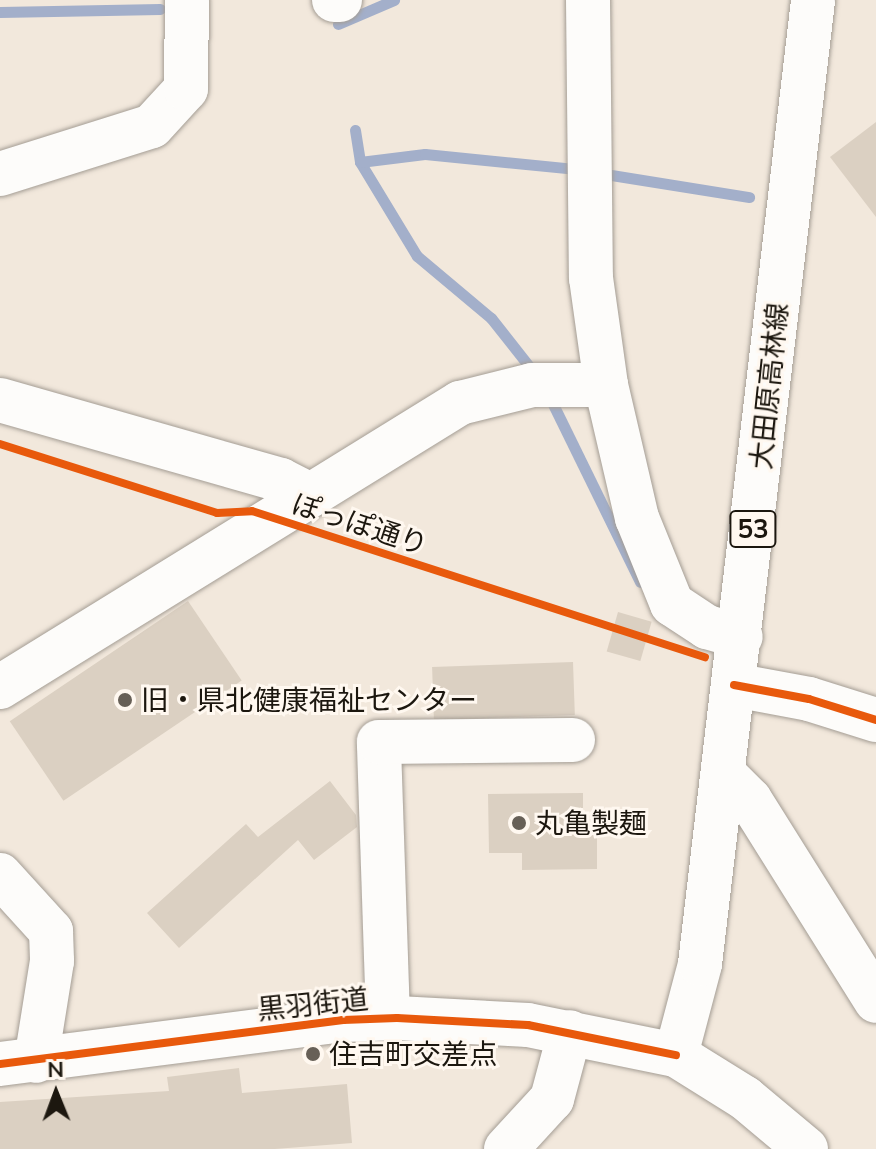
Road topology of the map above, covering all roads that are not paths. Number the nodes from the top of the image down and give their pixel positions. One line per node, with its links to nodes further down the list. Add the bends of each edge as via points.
1 (187, 0): 6 (main road, via 186,89 152,126)
2 (334, 0): 3 (main road)
3 (340, 0)
4 (588, 0): 7 (main road, via 591,278)
5 (813, 0): 10 (main road, 大田原高林線 / 53)
6 (0, 174)
7 (567, 385): 9 (main road, via 460,403); 10 (main road, via 637,518 672,604 707,627)
8 (0, 400): 9 (main road, via 281,480)
9 (310, 495): 12 (main road)
10 (741, 637): 11 (main road, 大田原高林線 / 53)
11 (734, 685): 13 (main road, via 809,699); 15 (main road, 大田原高林線 / 53)
12 (0, 687)
13 (876, 720)
14 (573, 740): 18 (main road, via 379,742)
15 (723, 773): 17 (main road, via 750,800); 20 (main road, 大田原高林線 / 53, via 698,975)
16 (0, 875): 21 (main road, via 51,931 52,961)
17 (876, 1001)
18 (388, 1018): 19 (main road, 黒羽街道, via 449,1017); 21 (main road, 黒羽街道)
19 (570, 1032): 20 (main road, 黒羽街道); 22 (main road, via 552,1099)
20 (676, 1055): 23 (main road, 黒羽街道, via 745,1098)
21 (18, 1063)
22 (506, 1149)
23 (806, 1149)

